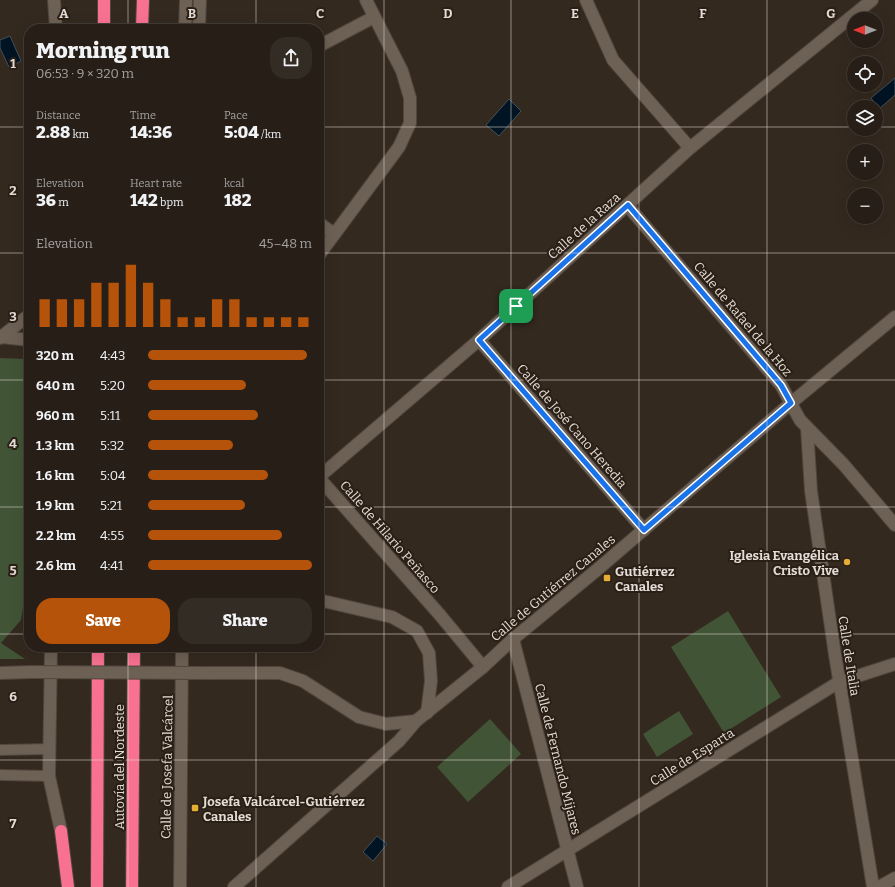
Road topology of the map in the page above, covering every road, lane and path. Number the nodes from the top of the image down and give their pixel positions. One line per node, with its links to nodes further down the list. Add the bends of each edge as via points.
1 (54, 0): 10 (street)
2 (104, 0): 11 (highway)
3 (143, 0): 12 (highway)
4 (186, 0): 13 (street)
5 (200, 0): 14 (street)
6 (366, 0): 9 (street)
7 (586, 0): 16 (street, via 613,60)
8 (872, 0): 16 (street, Calle de la Raza)
9 (374, 17): 15 (street); 19 (street, via 402,71 410,98 410,123 399,147)
10 (56, 24)
11 (104, 24)
12 (142, 24)
13 (185, 24)
14 (199, 24)
15 (324, 43)
16 (690, 148): 17 (street, Calle de la Raza)
17 (628, 205): 25 (street, Calle de la Raza); 26 (street, Calle de Rafael de la Hoz, via 781,385)
18 (324, 226): 19 (street)
19 (334, 234): 20 (street)
20 (324, 248)
21 (895, 317): 26 (street, Calle de Gutiérrez Canales)
22 (24, 319): 23 (street)
23 (1, 338): 24 (street)
24 (24, 340)
25 (479, 340): 28 (street, Calle de la Raza); 31 (street, Calle de José Cano Heredia)
26 (791, 403): 27 (street, Calle de Rafael de la Hoz); 31 (street, Calle de Gutiérrez Canales)
27 (807, 428): 30 (street, Calle de Rafael de la Hoz, via 844,465); 41 (street, Calle de Italia, via 811,491)
28 (324, 473)
29 (324, 483): 39 (street, Calle de Hilario Peñasco)
30 (895, 525)
31 (644, 530): 33 (street, Calle de Gutiérrez Canales)
32 (324, 601): 42 (street, via 392,617 417,631 429,653 431,681)
33 (513, 639): 39 (street, Calle de Gutiérrez Canales); 49 (street, Calle de Fernando Mijares)
34 (51, 652): 44 (street)
35 (98, 652): 52 (highway, Autovía del Nordeste)
36 (134, 652): 53 (highway, Autovía del Nordeste)
37 (182, 652): 54 (street, Calle de Josefa Valcárcel)
38 (895, 664): 41 (street, Calle de Esparta)
39 (483, 667): 42 (street, Calle de Gutiérrez Canales)
40 (0, 673): 43 (street, bridge, via 280,674 303,681 359,717 386,724)
41 (839, 682): 49 (street, Calle de Esparta); 58 (street, Calle de Italia)
42 (427, 713): 43 (street, Calle de Gutiérrez Canales)
43 (416, 721): 55 (street, Calle de Gutiérrez Canales, via 399,741)
44 (50, 749): 45 (lane); 47 (street)
45 (0, 750)
46 (0, 775): 47 (lane)
47 (49, 776): 48 (street)
48 (61, 831): 51 (highway)
49 (568, 851): 56 (street, Calle de Esparta); 57 (street, Calle de Fernando Mijares)
50 (895, 878): 59 (street)
51 (68, 887)
52 (97, 887)
53 (132, 887)
54 (180, 887)
55 (234, 887)
56 (508, 887)
57 (577, 887)
58 (873, 887)
59 (879, 887)

